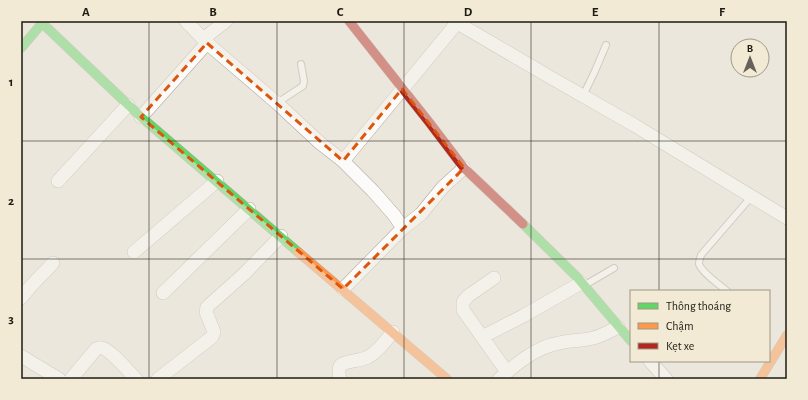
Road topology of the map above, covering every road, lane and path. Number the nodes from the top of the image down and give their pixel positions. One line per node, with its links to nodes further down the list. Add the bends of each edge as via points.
1 (186, 21): 6 (street)
2 (226, 21): 6 (street)
3 (350, 21): 10 (street)
4 (43, 22): 8 (street); 13 (street)
5 (456, 22): 10 (street); 11 (street)
6 (205, 41): 12 (street); 14 (street)
7 (606, 45): 11 (lane)
8 (21, 48)
9 (301, 64): 12 (lane, via 303,86)
10 (402, 89): 15 (street); 16 (street)
11 (583, 96): 19 (street)
12 (277, 103): 15 (street)
13 (128, 105): 14 (street); 17 (street)
14 (141, 117): 18 (street)
15 (343, 161): 22 (street, via 386,206)
16 (464, 168): 22 (street, via 443,186 421,214); 28 (street)
17 (58, 181)
18 (217, 181): 20 (street); 24 (street)
19 (752, 196): 21 (street); 30 (lane, via 701,255 699,261 704,272)
20 (249, 209): 23 (street); 31 (street)
21 (787, 218)
22 (403, 228): 29 (street)
23 (281, 236): 29 (street); 44 (street, via 207,307 206,312 214,332 212,337)
24 (134, 252)
25 (53, 263): 32 (street)
26 (614, 268): 28 (lane)
27 (494, 278): 36 (street, via 463,302 463,310)
28 (582, 284): 33 (street); 36 (street)
29 (342, 289): 34 (street)
30 (726, 290)
31 (163, 293)
32 (21, 298)
33 (618, 327): 37 (street); 40 (street, via 593,339 558,343 539,350)
34 (393, 332): 45 (street, via 368,357 344,363 339,369); 46 (street, via 435,372)
35 (787, 335): 48 (street)
36 (482, 337): 40 (street)
37 (630, 340)
38 (21, 356): 41 (street)
39 (651, 362): 47 (street)
40 (503, 375)
41 (59, 379)
42 (71, 379): 43 (street, via 96,349 104,348)
43 (136, 379)
44 (158, 379)
45 (340, 379)
46 (447, 379)
47 (666, 379)
48 (760, 379)

